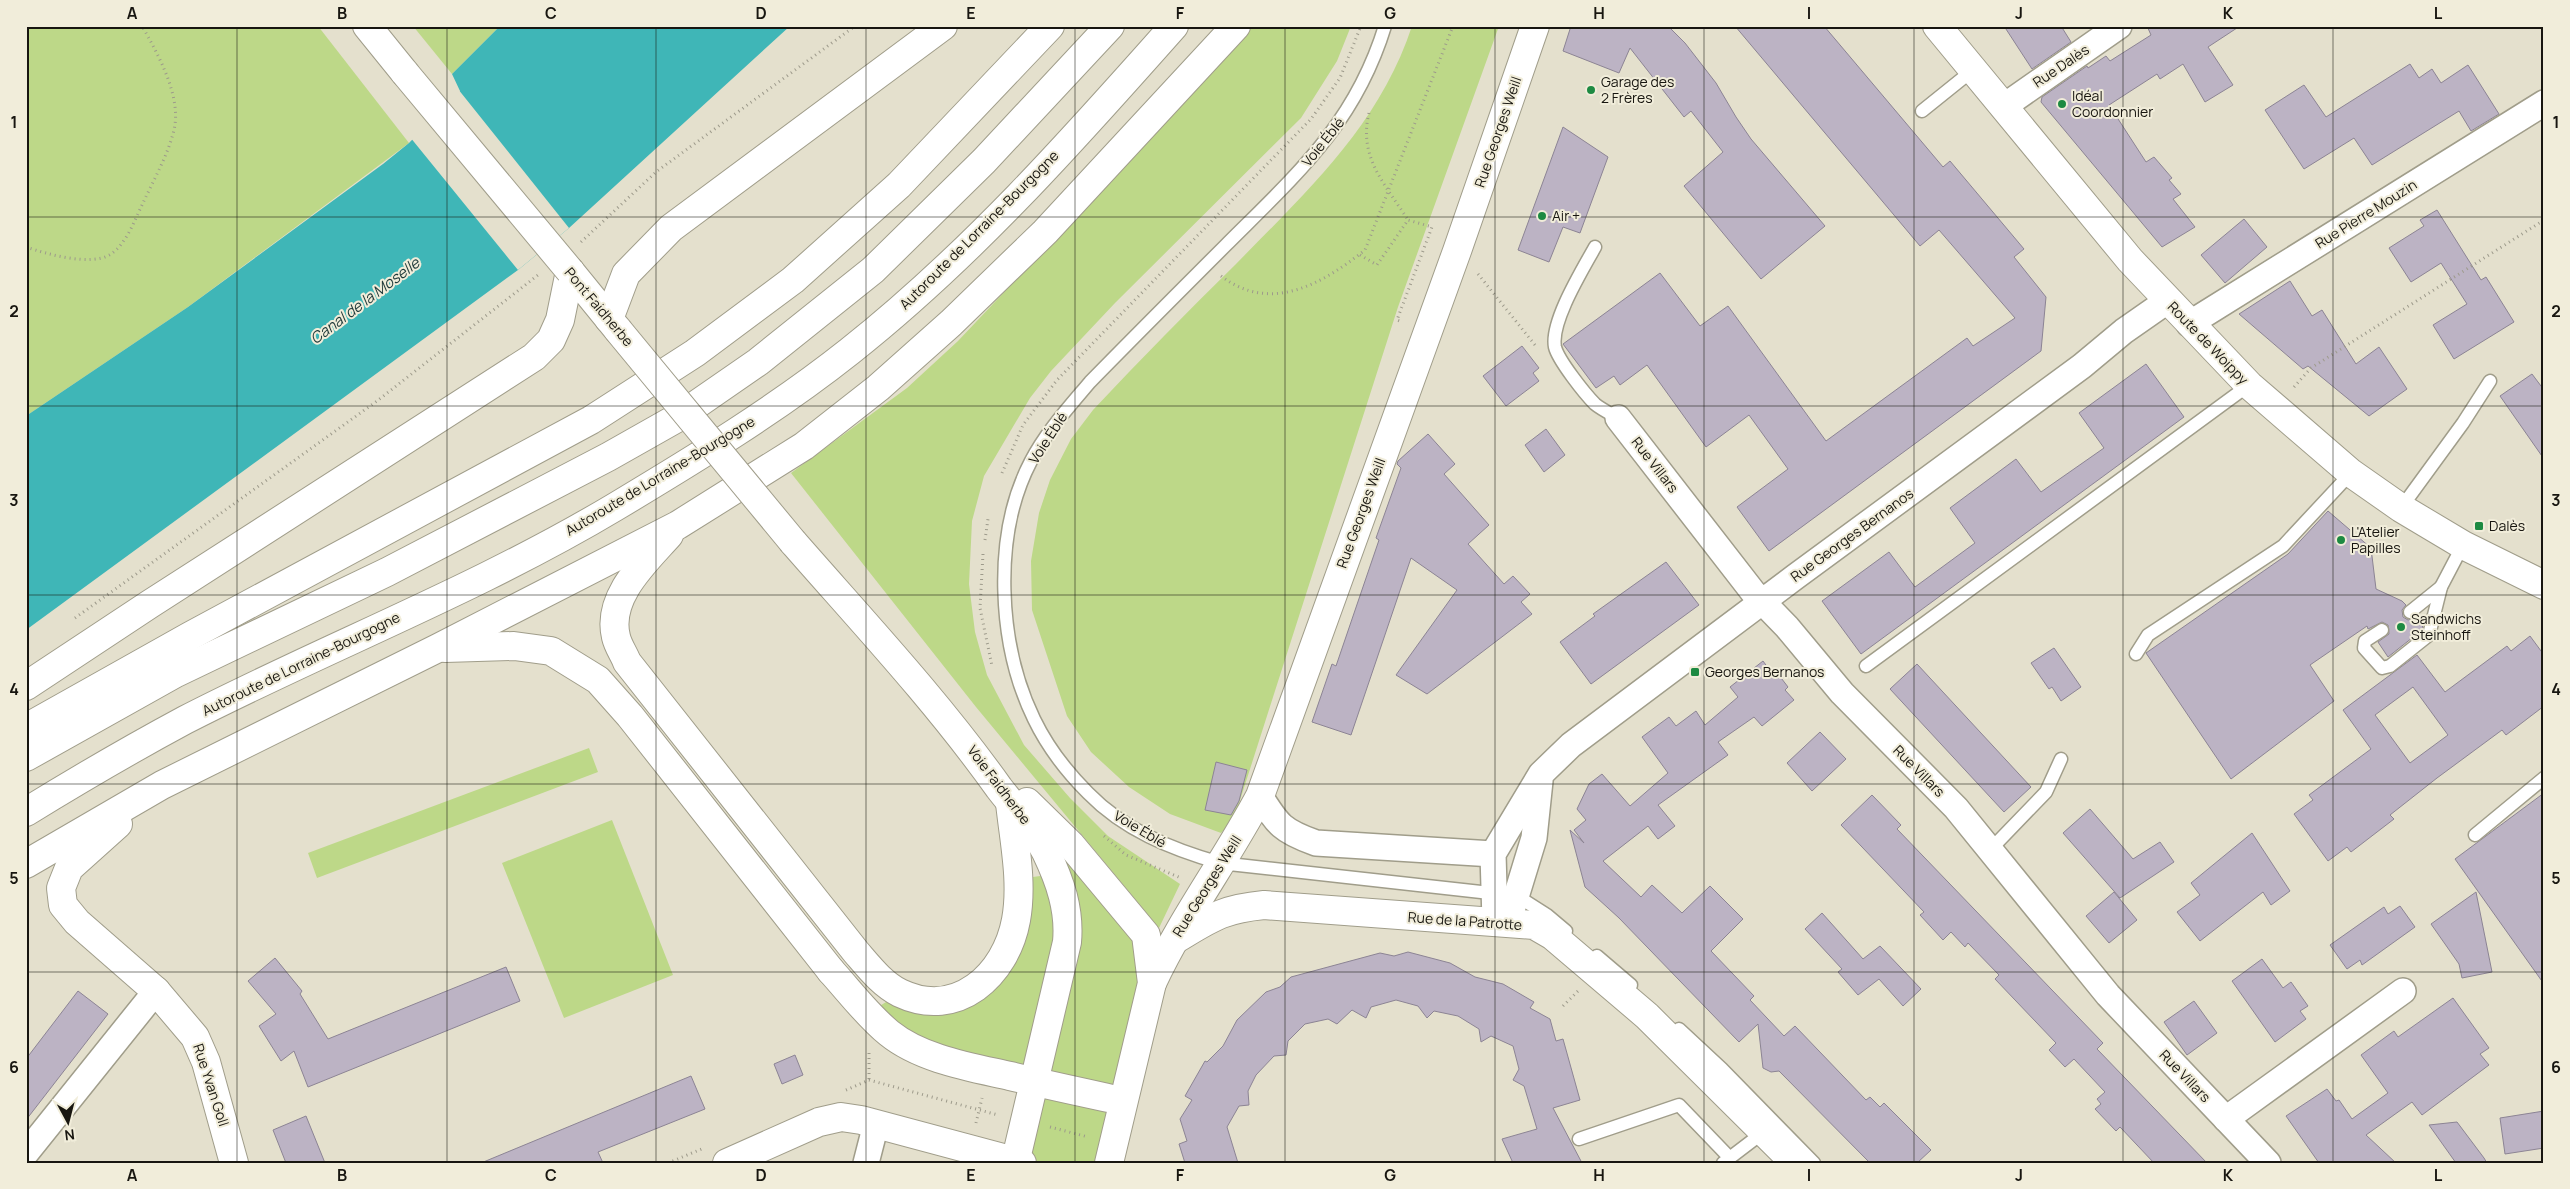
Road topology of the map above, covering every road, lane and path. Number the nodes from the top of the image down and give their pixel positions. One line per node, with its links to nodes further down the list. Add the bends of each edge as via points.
1 (142, 26): 23 (path, via 163,63 172,96 174,128 165,156 128,233 111,254 95,259 49,255)
2 (367, 26): 28 (main road, Pont Faidherbe, bridge)
3 (855, 26): 28 (path, via 656,172)
4 (943, 26): 31 (main road, via 671,228 626,274)
5 (1050, 26): 57 (main road, via 899,185 793,280 695,353 590,420)
6 (1110, 26): 59 (main road, via 984,161 873,270 758,362 677,418 387,572 176,673)
7 (1174, 26): 66 (main road, Autoroute de Lorraine-Bourgogne, via 1016,197 923,289 849,352 753,421 612,508 492,572 187,720)
8 (1236, 26): 43 (main road, via 1045,232 944,329 878,388 804,446)
9 (1361, 26): 25 (path, via 1340,78 1311,119)
10 (1385, 26): 29 (lane, Voie Éblé, via 1377,52 1350,109 1313,158)
11 (1453, 26): 20 (path)
12 (1535, 26): 26 (main road, Rue Georges Weill)
13 (1937, 26): 15 (main road, Route de Woippy)
14 (2120, 26): 17 (street, Rue Dalès)
15 (1973, 70): 17 (main road, Route de Woippy); 19 (lane)
16 (2544, 104): 32 (street, Rue Pierre Mouzin)
17 (2003, 107): 30 (main road, Route de Woippy)
18 (1371, 108): 20 (path, via 1365,129 1367,151)
19 (1922, 112)
20 (1389, 190): 21 (path); 27 (path, via 1365,250)
21 (1408, 220): 27 (path, via 1377,265); 33 (path, via 1432,227 1397,320)
22 (2544, 220): 37 (path, via 2311,368)
23 (26, 247)
24 (1596, 247): 38 (lane, via 1573,285 1554,346 1559,358 1595,404)
25 (1186, 248): 29 (path); 40 (path, via 1057,380 1023,425)
26 (1457, 251): 33 (main road, Rue Georges Weill); 34 (path)
27 (1360, 255): 29 (path, via 1336,273 1300,289 1263,296 1236,288)
28 (563, 263): 31 (main road, Pont Faidherbe); 50 (path); 56 (main road, via 560,320 551,340 534,357)
29 (1206, 266): 72 (lane, Voie Éblé, via 1090,382 1058,420 1031,462 1016,501 1008,538 1005,609 1021,685 1034,720 1059,759 1088,793 1119,819 1150,839)
30 (2167, 301): 32 (main road, Route de Woippy); 48 (street, Rue Georges Bernanos)
31 (614, 324): 44 (main road, Pont Faidherbe, bridge)
32 (2189, 324): 36 (main road, Route de Woippy)
33 (1425, 336): 64 (main road, Rue Georges Weill)
34 (1539, 350)
35 (2490, 381): 41 (lane)
36 (2249, 385): 37 (main road, Route de Woippy); 54 (lane)
37 (2275, 408): 39 (main road, Route de Woippy)
38 (1618, 418): 48 (street, Rue Villars)
39 (2351, 473): 41 (main road, Route de Woippy); 53 (lane, via 2283,546 2148,635)
40 (1001, 475)
41 (2401, 508): 45 (main road, Route de Woippy)
42 (989, 516): 55 (path, via 980,608)
43 (678, 525): 52 (main road); 65 (main road, via 637,572 616,604 616,637 627,662 856,952 881,980 900,993 925,1000 946,1001 968,994 1004,955 1016,921 1018,879)
44 (793, 542): 58 (main road, Voie Faidherbe)
45 (2463, 545): 46 (main road, Route de Woippy); 47 (lane)
46 (2544, 585)
47 (2441, 587): 49 (lane); 51 (lane, via 2429,636 2390,666 2382,668 2364,648 2365,641)
48 (1763, 602): 61 (street, Rue Georges Bernanos, via 1571,745); 69 (street, Rue Villars, via 1842,693 1956,808)
49 (2410, 612)
50 (74, 618)
51 (2382, 630)
52 (438, 648): 63 (main road); 80 (main road, via 514,646 551,650 598,680 831,971 890,1034 944,1060)
53 (2136, 654)
54 (1866, 666)
55 (994, 672)
56 (26, 686)
57 (26, 728)
58 (965, 741): 65 (main road, Voie Faidherbe); 77 (main road, via 1071,845 1146,935)
59 (26, 757)
60 (2061, 759): 69 (lane, via 2046,792)
61 (1541, 774): 70 (street, Rue Georges Bernanos); 74 (street, via 1534,838)
62 (2544, 778): 68 (lane)
63 (162, 785): 71 (main road); 78 (main road, Rue Yvan Goll, via 69,868 61,888 64,905 76,922)
64 (1260, 796): 70 (street, via 1278,824 1316,843); 72 (main road, Rue Georges Weill)
65 (1010, 803): 81 (main road, Voie Faidherbe, via 1046,852 1064,897 1068,922 1067,942)
66 (26, 812)
67 (1098, 830): 73 (path, via 1126,855 1182,878)
68 (2476, 835)
69 (1990, 849): 83 (street, Rue Villars, via 2108,995)
70 (1493, 854): 74 (street)
71 (26, 864)
72 (1220, 864): 73 (main road, Rue Georges Weill); 74 (lane, Rue de la Patrotte)
73 (1201, 892): 76 (main road, Rue Georges Weill)
74 (1505, 894): 75 (street); 96 (lane, Rue de la Patrotte, via 1547,915 1582,943 1722,1069)
75 (1501, 922): 76 (main road, Rue de la Patrotte, via 1264,906 1222,912); 85 (main road, Rue de la Patrotte, via 1534,925 1553,936 1647,1016)
76 (1172, 941): 77 (main road, Rue Georges Weill)
77 (1152, 983): 82 (main road)
78 (156, 991): 88 (street); 91 (main road, Rue Yvan Goll, via 195,1037 206,1062)
79 (2403, 991): 83 (street)
80 (988, 1071): 81 (main road); 87 (path)
81 (1034, 1082): 82 (main road); 90 (main road, Voie Faidherbe)
82 (1122, 1101): 94 (main road)
83 (2226, 1119): 97 (street, Rue Villars)
84 (876, 1124): 87 (main road); 92 (main road, via 841,1117 819,1122); 93 (street)
85 (1765, 1131): 89 (lane); 95 (main road, Rue de la Patrotte)
86 (1579, 1139): 89 (lane, via 1679,1105)
87 (970, 1150): 90 (main road)
88 (26, 1153)
89 (1726, 1160)
90 (1018, 1162)
91 (234, 1163)
92 (727, 1163)
93 (866, 1163)
94 (1109, 1163)
95 (1795, 1163)
96 (1814, 1163)
97 (2268, 1163)

